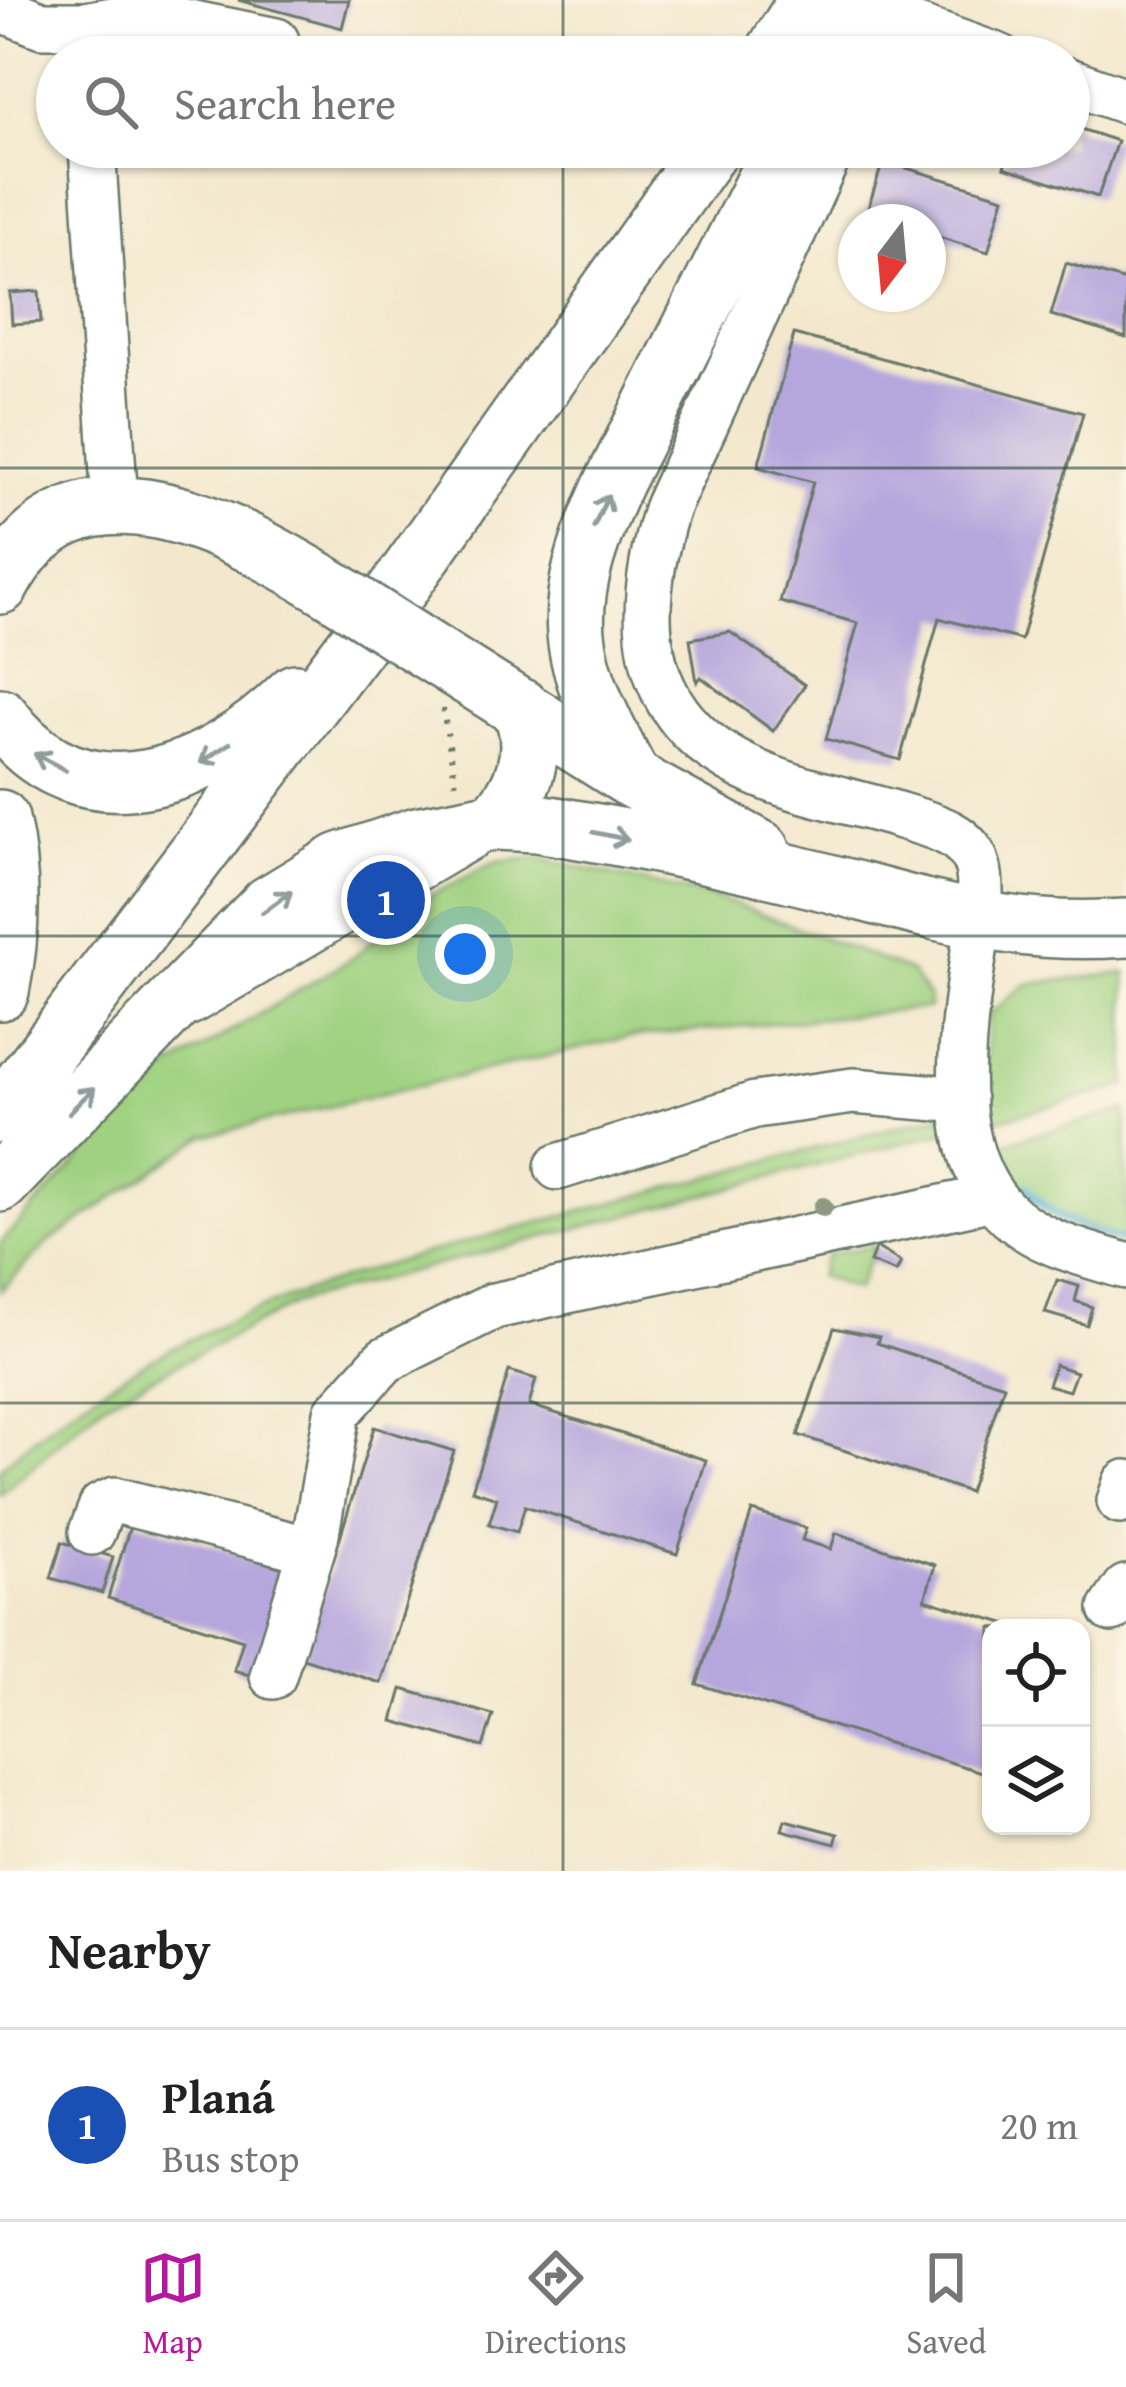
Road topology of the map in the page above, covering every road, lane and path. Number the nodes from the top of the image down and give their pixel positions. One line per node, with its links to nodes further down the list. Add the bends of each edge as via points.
1 (808, 0): 6 (main road)
2 (0, 8): 4 (street, via 42,26)
3 (874, 26): 7 (street)
4 (85, 27): 5 (street, via 146,14)
5 (252, 36)
6 (785, 36)
7 (914, 36)
8 (1090, 88): 9 (street)
9 (1126, 101)
10 (93, 168): 14 (street)
11 (700, 168): 17 (main road)
12 (771, 168): 16 (main road, one-way to 12, via 615,480)
13 (822, 168): 23 (street, via 667,507 649,578 648,645 679,716 746,769 952,833 976,862)
14 (116, 504): 15 (main road, via 42,531); 17 (main road, bridge, via 209,525)
15 (0, 585)
16 (578, 585): 17 (main road, via 537,652 512,671); 19 (main road, via 575,651)
17 (452, 658): 18 (main road, one-way to 18, via 274,714 189,770 115,782 31,752); 19 (main road); 21 (path, via 435,689); 21 (main road, via 532,744 511,804); 27 (main road)
18 (0, 717)
19 (632, 779): 22 (main road)
20 (0, 818): 25 (main road, via 10,880)
21 (480, 824): 22 (main road, one-way to 22, via 580,830); 29 (main road, one-way to 21, via 268,905 340,862)
22 (812, 879): 23 (main road)
23 (978, 924): 24 (main road); 26 (street, via 963,1022)
24 (1126, 928)
25 (0, 991)
26 (963, 1100): 28 (street, via 853,1090 755,1105); 30 (street)
27 (0, 1114)
28 (558, 1167)
29 (0, 1184)
30 (993, 1197): 31 (street, via 1035,1232); 33 (street, via 494,1306 385,1360 337,1413)
31 (1126, 1267)
32 (92, 1532): 33 (street, via 102,1506 115,1500)
33 (311, 1550): 34 (street)
34 (273, 1676)

